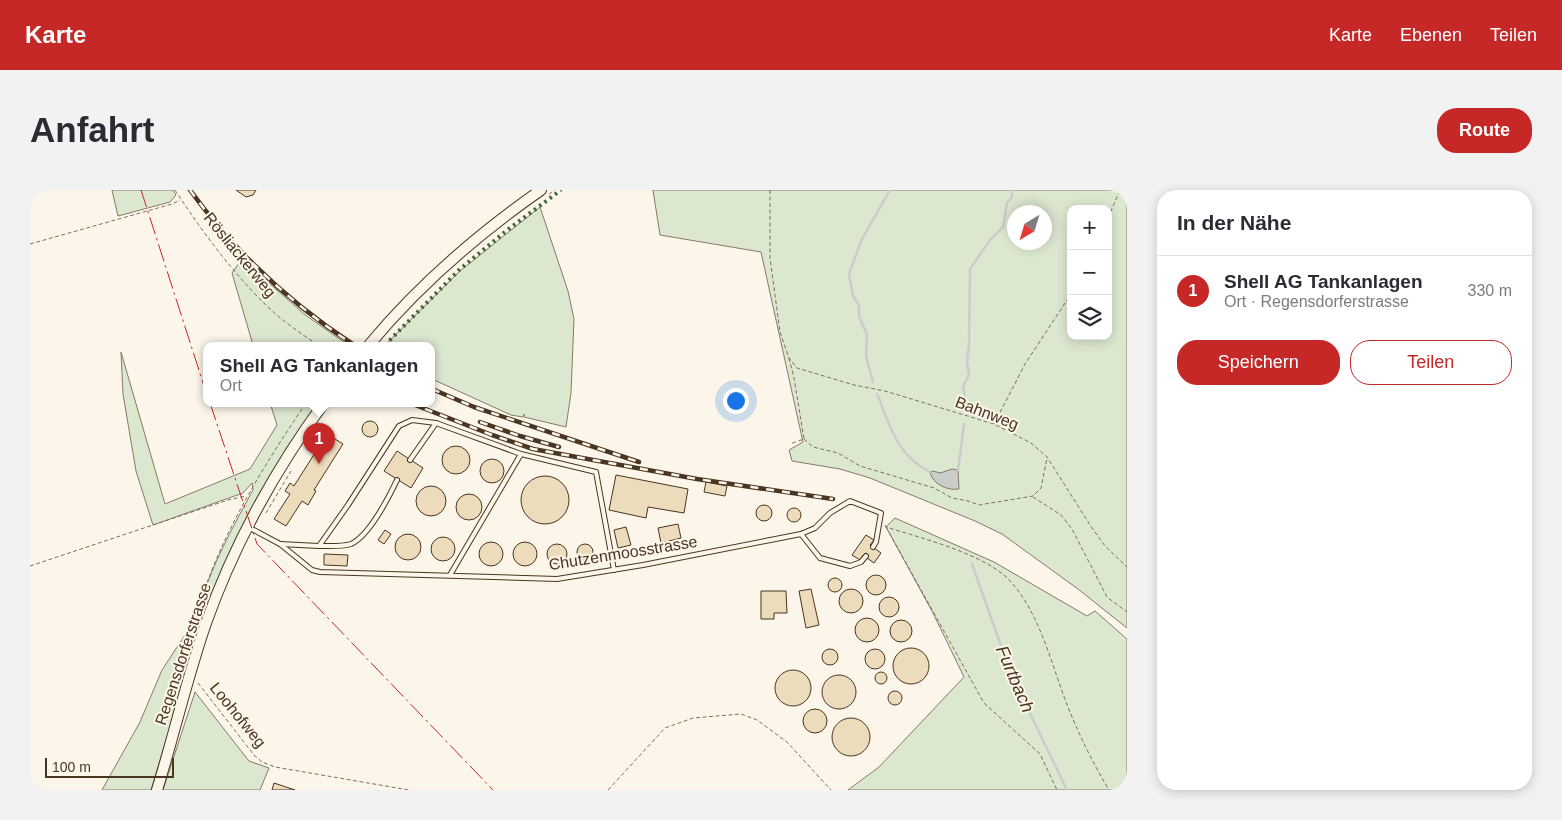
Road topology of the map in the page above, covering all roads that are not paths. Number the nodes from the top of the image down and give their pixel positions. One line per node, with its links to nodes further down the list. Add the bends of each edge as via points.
1 (544, 193): 2 (street, via 488,230 448,264)
2 (372, 342)
3 (321, 407): 8 (street, Regensdorferstrasse)
4 (436, 423): 5 (lane); 6 (lane); 11 (lane, via 412,420 399,426)
5 (521, 454): 14 (lane, via 596,472); 15 (lane)
6 (410, 460)
7 (397, 480): 11 (lane, via 385,504 360,538 341,546)
8 (248, 526): 10 (lane, Chutzenmoosstrasse); 16 (street, Regensdorferstrasse, via 206,623)
9 (801, 534): 12 (lane, Chutzenmoosstrasse, via 850,502 881,513); 13 (lane, via 820,558 850,566); 14 (lane, Chutzenmoosstrasse)
10 (280, 544): 11 (lane); 15 (lane, Chutzenmoosstrasse, via 312,570 320,572)
11 (319, 546)
12 (873, 546)
13 (866, 556)
14 (614, 570): 15 (lane, Chutzenmoosstrasse, via 557,579)
15 (450, 575)
16 (157, 790)

